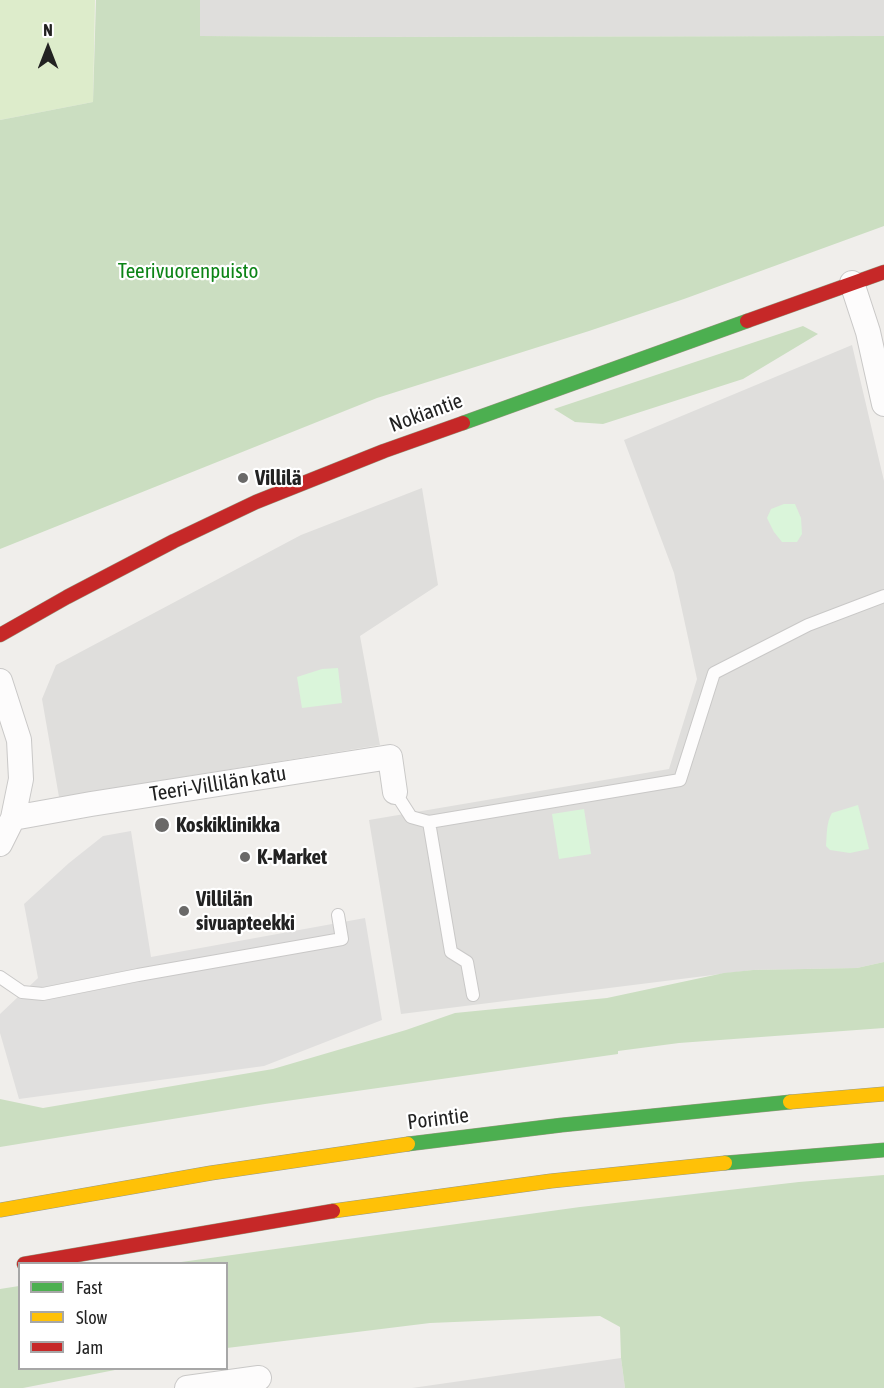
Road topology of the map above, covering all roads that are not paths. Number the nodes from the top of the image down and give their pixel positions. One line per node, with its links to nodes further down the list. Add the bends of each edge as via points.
1 (884, 272): 2 (main road, Nokiantie)
2 (852, 283): 3 (street); 5 (main road, Nokiantie, via 394,447 256,502 174,541)
3 (884, 404)
4 (884, 596): 9 (lane, via 808,625 714,673 680,780)
5 (0, 635)
6 (0, 681): 8 (street, via 20,740 21,779)
7 (395, 792): 8 (street, Teeri-Villilän katu, via 390,757); 9 (lane, via 411,817)
8 (13, 818): 10 (street)
9 (429, 822): 13 (lane, via 451,952 467,962)
10 (0, 843)
11 (338, 915): 12 (lane, via 342,939 43,994 22,992)
12 (0, 977)
13 (473, 995)
14 (884, 1094): 16 (main road, Porintie, via 436,1140 238,1168)
15 (884, 1150): 17 (main road, via 615,1173 442,1195 252,1223)
16 (0, 1210)
17 (35, 1262)
18 (259, 1378): 19 (street)
19 (187, 1388)

